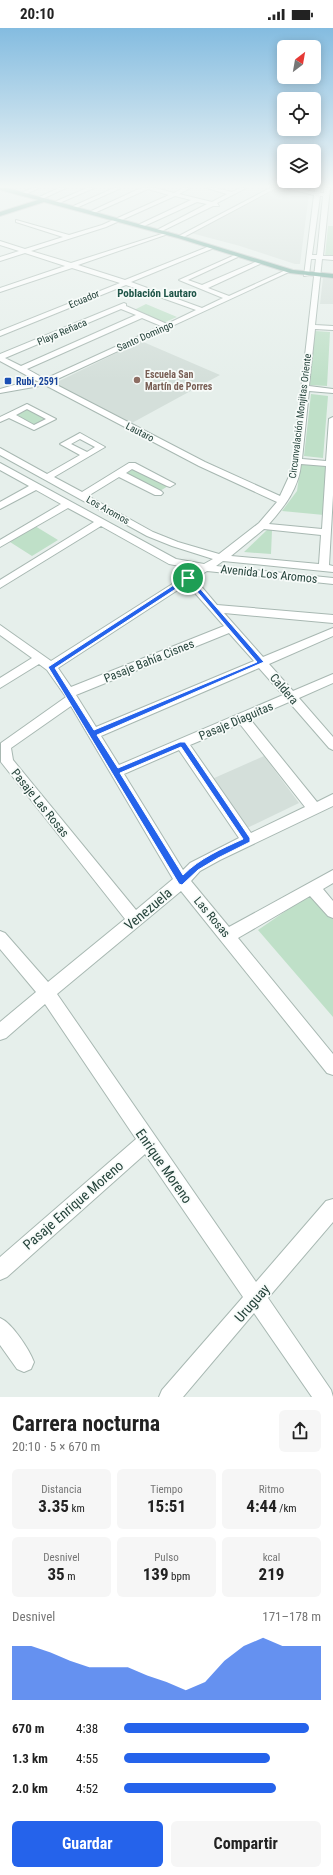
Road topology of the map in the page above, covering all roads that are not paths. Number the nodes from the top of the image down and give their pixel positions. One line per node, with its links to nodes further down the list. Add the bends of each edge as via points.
1 (24, 252): 13 (street)
2 (30, 252): 15 (street)
3 (113, 252): 15 (street)
4 (197, 252): 21 (street, Ecuador)
5 (231, 252): 9 (main road)
6 (246, 252): 17 (main road)
7 (309, 252): 10 (street)
8 (320, 252): 11 (street, Circunvalación Monjitas Oriente)
9 (239, 255): 14 (main road); 22 (street, via 182,280)
10 (308, 257): 11 (street); 17 (street)
11 (319, 257): 12 (street); 19 (street, Circunvalación Monjitas Oriente)
12 (333, 258)
13 (0, 259)
14 (260, 262): 16 (main road); 22 (street)
15 (74, 265): 21 (street); 23 (street)
16 (288, 271): 17 (main road); 24 (street, Santo Domingo)
17 (306, 272): 19 (main road)
18 (333, 272): 19 (main road)
19 (317, 273): 20 (main road); 28 (street, Circunvalación Monjitas Oriente)
20 (333, 276)
21 (124, 282): 25 (street); 31 (street, Ecuador)
22 (202, 288): 24 (street)
23 (0, 290)
24 (228, 298): 25 (street, Santo Domingo)
25 (202, 310): 27 (street, Santo Domingo)
26 (143, 315): 27 (street); 30 (street); 30 (street, Playa Reñaca, via 123,306)
27 (167, 326): 32 (street, Santo Domingo)
28 (311, 327): 29 (street); 36 (street, Circunvalación Monjitas Oriente)
29 (333, 328)
30 (82, 333): 32 (street); 33 (street, Playa Reñaca); 34 (street)
31 (0, 334)
32 (115, 350): 35 (street, Santo Domingo)
33 (0, 358): 34 (street, Lautaro)
34 (21, 369): 35 (street, Lautaro)
35 (45, 382): 37 (street, Santo Domingo); 53 (street, Lautaro, via 202,464)
36 (304, 388): 38 (street); 44 (street, Circunvalación Monjitas Oriente)
37 (0, 391)
38 (333, 391)
39 (9, 415): 41 (street)
40 (333, 419): 45 (street)
41 (0, 420)
42 (0, 451): 48 (street, Los Aromos)
43 (87, 455): 48 (street)
44 (296, 461): 45 (street); 53 (street, Circunvalación Monjitas Oriente, via 294,478)
45 (332, 464): 58 (street)
46 (2, 469): 50 (street, Los Aromos)
47 (119, 473): 49 (street, via 132,465); 51 (street); 52 (street)
48 (48, 478): 52 (street, Los Aromos)
49 (170, 484)
50 (36, 486): 54 (street, Los Aromos); 55 (street)
51 (158, 493)
52 (82, 496): 60 (street, Los Aromos, via 150,534)
53 (283, 501): 57 (street, Circunvalación Monjitas Oriente)
54 (68, 504): 56 (street, Los Aromos); 59 (street)
55 (0, 506)
56 (101, 522): 61 (street, Los Aromos, via 173,562); 65 (street)
57 (260, 526): 58 (street); 60 (street, Circunvalación Monjitas Oriente)
58 (326, 532): 62 (street)
59 (0, 544)
60 (221, 558): 61 (street, Circunvalación Monjitas Oriente); 62 (street, Avenida Los Aromos)
61 (205, 568): 63 (street, Circunvalación Monjitas Oriente); 64 (street, Avenida Los Aromos)
62 (329, 568)
63 (188, 578): 66 (street, Caldera); 73 (street, Circunvalación Monjitas Oriente)
64 (333, 580)
65 (0, 585)
66 (214, 608): 67 (street); 68 (street, Caldera)
67 (333, 619)
68 (230, 628): 72 (street, Caldera); 76 (street, Pasaje Bahía Cisnes)
69 (0, 629): 71 (street, Las Rosas)
70 (333, 632): 72 (street)
71 (39, 658): 73 (street, Las Rosas); 75 (street)
72 (261, 662): 77 (street, Caldera); 79 (street)
73 (51, 667): 76 (street, Las Rosas)
74 (333, 678): 77 (street, Pasaje Diaguitas)
75 (0, 684)
76 (70, 696): 79 (street, Las Rosas); 90 (street, Pasaje Las Rosas, via 5,746 7,762)
77 (291, 697): 78 (street, Pasaje Diaguitas); 80 (street, Caldera)
78 (242, 718): 81 (street, Pasaje Diaguitas); 84 (street)
79 (93, 734): 82 (street, Las Rosas)
80 (331, 739)
81 (182, 744): 82 (street, Pasaje Diaguitas); 85 (street)
82 (116, 772): 87 (street, Las Rosas)
83 (333, 800): 84 (street, Venezuela)
84 (315, 809): 85 (street, Venezuela)
85 (248, 840): 87 (street, Venezuela, via 215,856)
86 (333, 876): 88 (street)
87 (182, 881): 90 (street, Venezuela); 91 (street, Las Rosas)
88 (312, 888): 89 (street); 91 (street)
89 (333, 911)
90 (135, 920): 93 (street, Venezuela)
91 (228, 936): 95 (street, Las Rosas)
92 (0, 938): 93 (street, Enrique Moreno)
93 (47, 993): 94 (street, Venezuela); 96 (street, Enrique Moreno)
94 (0, 1032)
95 (333, 1067)
96 (147, 1141): 98 (street, Pasaje Enrique Moreno); 99 (street, Enrique Moreno)
97 (333, 1208): 99 (street, Uruguay)
98 (0, 1270)
99 (256, 1298): 102 (street, Uruguay); 103 (street, Enrique Moreno)
100 (0, 1328): 101 (street)
101 (24, 1362)
102 (169, 1397)
103 (324, 1397)

